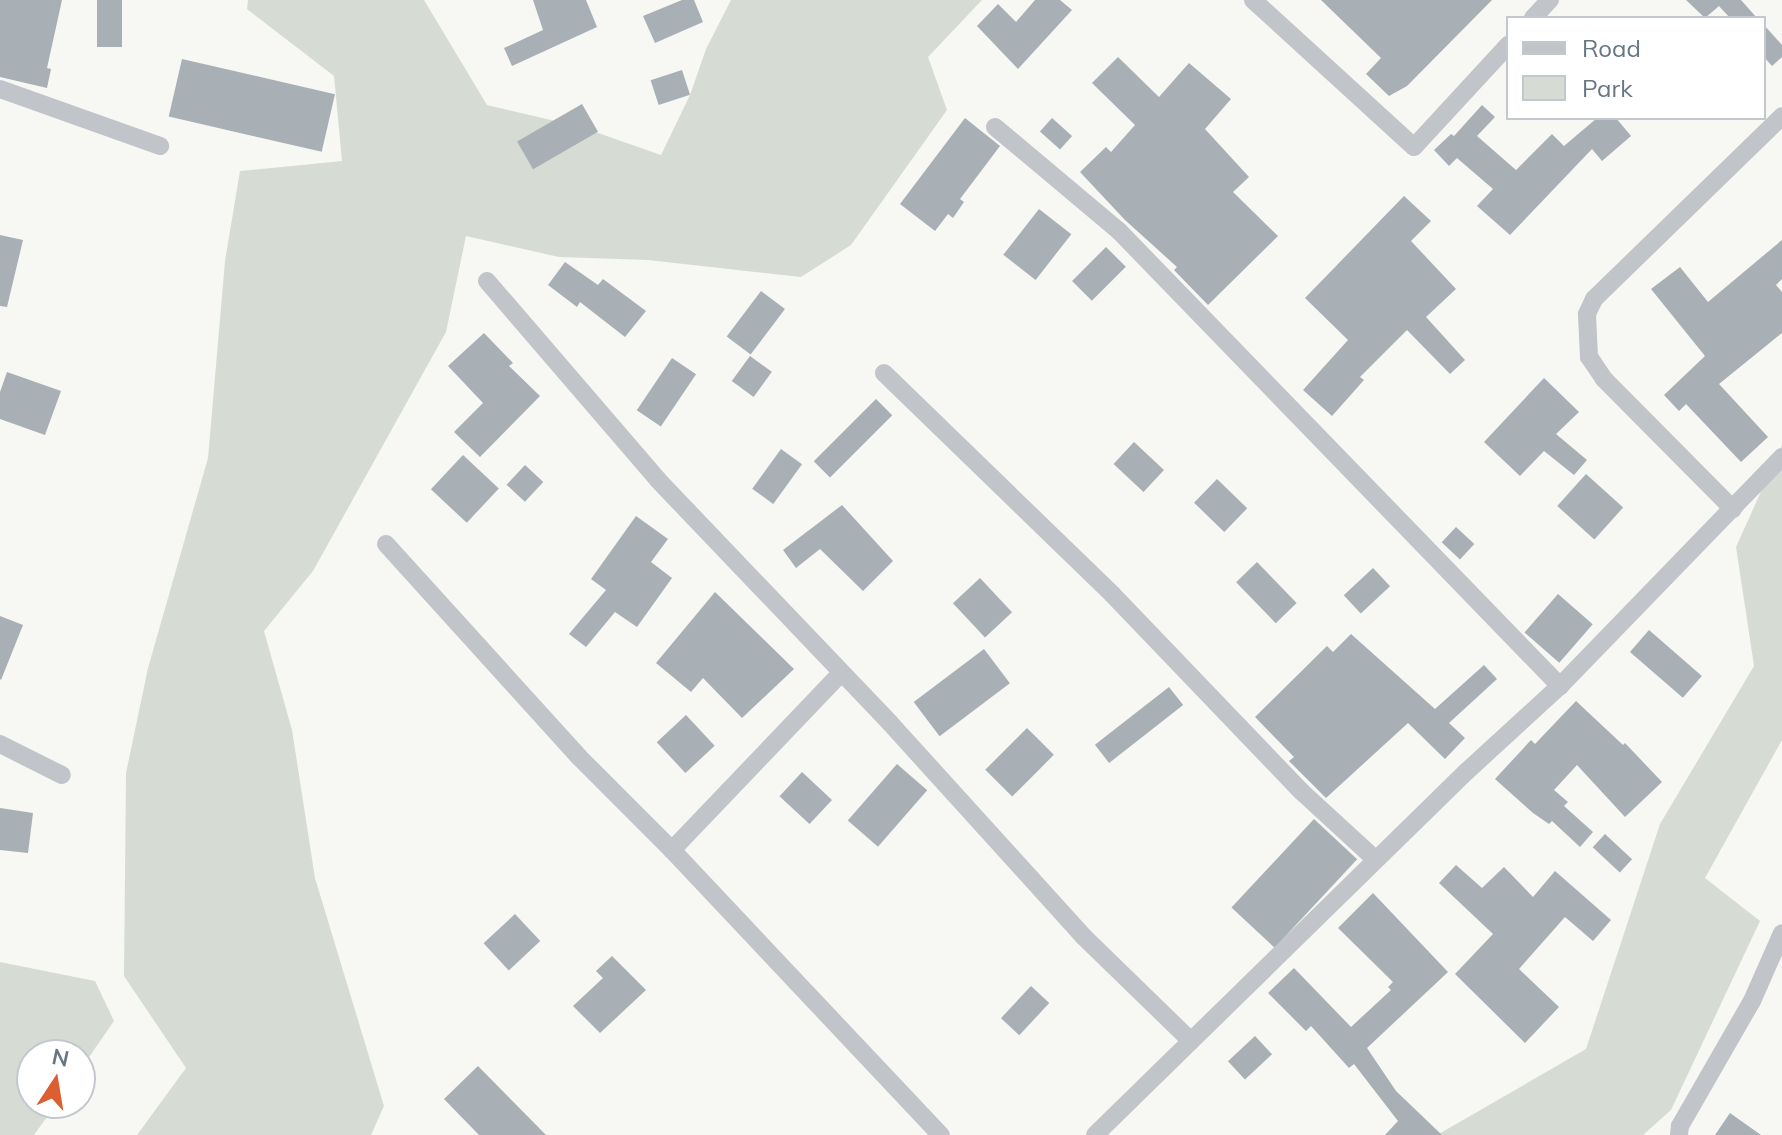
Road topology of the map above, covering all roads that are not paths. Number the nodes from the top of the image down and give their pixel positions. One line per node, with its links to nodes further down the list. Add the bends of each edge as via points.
1 (1253, 0): 4 (street, via 1414,147)
2 (1550, 0): 3 (street)
3 (1535, 16)
4 (1506, 47)
5 (0, 89): 8 (street)
6 (1782, 116): 12 (street, via 1594,299 1587,314 1589,357 1604,379)
7 (995, 127): 15 (street, via 1119,231)
8 (160, 146)
9 (487, 281): 14 (street, via 658,480)
10 (884, 373): 19 (street)
11 (1782, 457): 12 (street)
12 (1733, 509): 15 (street)
13 (386, 544): 18 (street, via 579,757)
14 (840, 674): 18 (street); 21 (street, via 1084,937)
15 (1560, 686): 19 (street)
16 (0, 744): 17 (street)
17 (62, 775)
18 (672, 850): 22 (street)
19 (1376, 860): 21 (street)
20 (1782, 933): 24 (street, via 1752,1001)
21 (1191, 1041): 23 (street)
22 (941, 1135)
23 (1095, 1135)
24 (1679, 1135)

